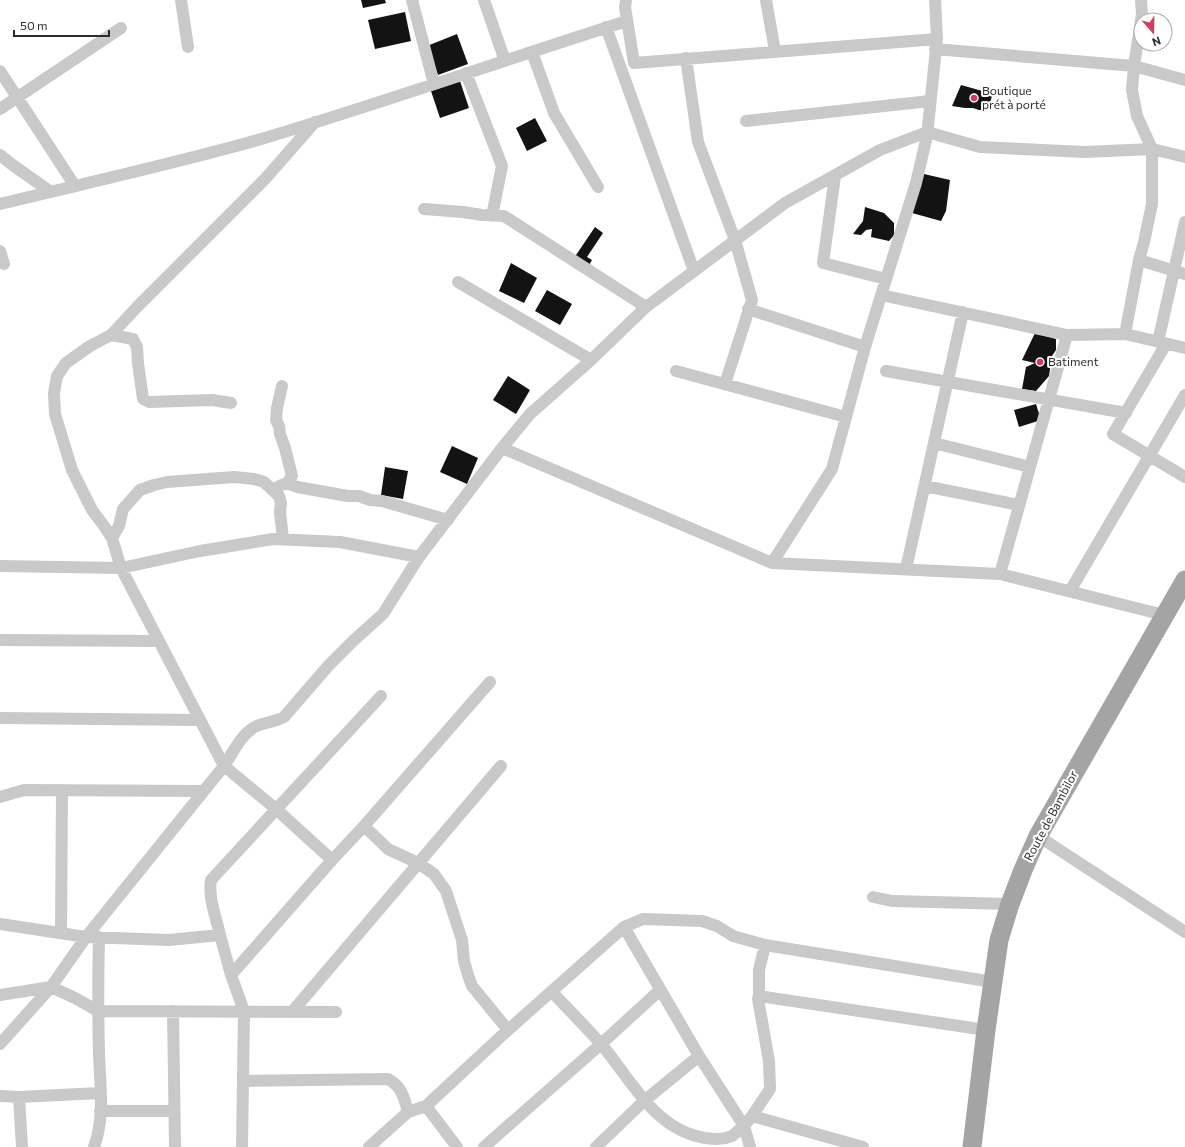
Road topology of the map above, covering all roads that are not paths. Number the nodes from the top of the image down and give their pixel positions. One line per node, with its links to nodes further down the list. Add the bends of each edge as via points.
1 (181, 0): 12 (street)
2 (412, 0): 21 (street)
3 (484, 0): 16 (street)
4 (626, 0): 8 (street)
5 (766, 0): 13 (street)
6 (935, 0): 11 (street)
7 (1141, 0): 17 (street, via 1142,14)
8 (627, 21): 9 (street); 15 (street, via 634,63)
9 (606, 27): 14 (street); 43 (street)
10 (121, 28): 22 (street)
11 (936, 44): 13 (street); 17 (street); 23 (street)
12 (188, 47)
13 (775, 51): 15 (street)
14 (532, 52): 16 (street); 33 (street, via 554,113)
15 (686, 58): 39 (street, via 698,142)
16 (505, 61): 19 (street)
17 (1134, 66): 20 (street); 28 (street, via 1132,90 1137,116)
18 (0, 71): 22 (street)
19 (466, 73): 21 (street); 37 (street, via 502,166)
20 (1185, 80)
21 (434, 84): 26 (street)
22 (17, 98): 24 (street); 32 (street)
23 (930, 101): 25 (street); 27 (street)
24 (0, 109)
25 (746, 121)
26 (315, 122): 32 (street, via 189,159); 52 (street, via 265,179)
27 (927, 132): 28 (street, via 980,147 1085,152); 31 (street, via 880,150); 45 (street, via 916,183)
28 (1152, 149): 30 (street); 41 (street, via 1152,204)
29 (0, 155): 34 (street)
30 (1185, 157)
31 (835, 176): 39 (street, via 785,203); 45 (street, via 823,263)
32 (75, 186): 34 (street)
33 (598, 187)
34 (51, 192): 35 (street)
35 (0, 204)
36 (424, 209): 37 (street)
37 (492, 216): 48 (street, via 504,216)
38 (1185, 222): 44 (street)
39 (735, 240): 43 (street); 49 (street, via 752,300)
40 (0, 251): 42 (street)
41 (1139, 260): 44 (street); 51 (street)
42 (4, 264)
43 (694, 271): 48 (street)
44 (1180, 273): 54 (street)
45 (886, 279): 47 (street)
46 (458, 282): 57 (street)
47 (882, 295): 50 (street); 55 (street)
48 (646, 307): 57 (street)
49 (748, 310): 55 (street); 61 (street)
50 (963, 312): 53 (street); 60 (street)
51 (1125, 334): 53 (street); 54 (street)
52 (111, 335): 65 (street, via 133,339 137,347 143,399 149,402 212,400); 78 (street, via 66,363 57,376 54,394 56,414 72,470 92,510)
53 (1067, 335): 64 (street)
54 (1162, 343): 56 (street); 66 (street)
55 (865, 347): 67 (street)
56 (1185, 348)
57 (591, 360): 69 (street, via 530,414)
58 (676, 371): 61 (street)
59 (886, 371): 60 (street)
60 (948, 382): 64 (street); 68 (street)
61 (725, 384): 67 (street)
62 (282, 386): 73 (street, via 276,420 292,476)
63 (1185, 395): 70 (street)
64 (1048, 399): 66 (street); 71 (street)
65 (231, 403)
66 (1126, 413): 70 (street, via 1113,434)
67 (846, 417): 81 (street, via 832,469)
68 (934, 443): 71 (street); 74 (street)
69 (502, 448): 77 (street); 81 (street)
70 (1150, 456): 72 (street); 87 (street)
71 (1030, 467): 76 (street)
72 (1185, 477)
73 (287, 483): 75 (street); 77 (street, via 297,487 382,501)
74 (925, 486): 76 (street); 84 (street)
75 (273, 489): 78 (street, via 264,482 234,477 154,485 140,490 123,508 119,526); 79 (street, via 282,503 280,512)
76 (1019, 505): 85 (street)
77 (448, 520): 80 (street)
78 (112, 538): 83 (street)
79 (283, 539): 80 (street, via 340,542); 83 (street, via 200,551)
80 (419, 556): 95 (street, via 383,614 329,665 284,717 249,730)
81 (772, 563): 84 (street)
82 (0, 566): 83 (street)
83 (121, 568): 90 (street)
84 (906, 569): 85 (street)
85 (1000, 574): 87 (street)
86 (1185, 580): 88 (main road, Route de Bambilor)
87 (1070, 591): 88 (street)
88 (1164, 615): 102 (main road, Route de Bambilor)
89 (0, 640): 90 (street)
90 (159, 641): 94 (street)
91 (490, 682): 101 (street)
92 (381, 696): 100 (street)
93 (0, 718): 94 (street)
94 (200, 720): 95 (street)
95 (224, 766): 98 (street); 100 (street)
96 (501, 766): 104 (street)
97 (62, 790): 98 (street); 99 (street, via 24,790); 110 (street)
98 (203, 791): 112 (street)
99 (0, 797)
100 (276, 809): 103 (street); 111 (street, via 211,880 211,895)
101 (364, 826): 103 (street); 104 (street, via 388,849)
102 (1038, 836): 106 (main road, Route de Bambilor); 109 (street)
103 (332, 860): 115 (street)
104 (418, 863): 125 (street); 127 (street, via 434,874 446,891 462,940 464,961 472,986)
105 (873, 897): 106 (street, via 892,901)
106 (1010, 904): 116 (main road, Route de Bambilor, via 999,940)
107 (0, 924): 110 (street)
108 (624, 928): 114 (street, via 644,919 702,921 717,926 733,936); 118 (street); 119 (street)
109 (1185, 932)
110 (61, 933): 112 (street)
111 (220, 935): 113 (street, via 169,940); 115 (street)
112 (86, 937): 113 (street); 117 (street)
113 (98, 937): 122 (street)
114 (765, 945): 116 (street); 121 (street, via 759,970)
115 (230, 975): 124 (street)
116 (993, 982): 128 (main road, Route de Bambilor)
117 (51, 987): 120 (street); 122 (street); 129 (street)
118 (660, 990): 130 (street); 131 (street)
119 (552, 992): 127 (street); 130 (street)
120 (0, 995)
121 (759, 996): 128 (street); 141 (street, via 769,1061 770,1089)
122 (98, 1011): 123 (street); 133 (street)
123 (173, 1011): 124 (street); 139 (street)
124 (244, 1011): 125 (street); 132 (street)
125 (292, 1012): 126 (street)
126 (336, 1012)
127 (508, 1030): 137 (street)
128 (986, 1030): 154 (main road, Route de Bambilor)
129 (0, 1044)
130 (601, 1044): 136 (street); 150 (street)
131 (699, 1056): 136 (street); 142 (street)
132 (243, 1081): 140 (street, via 388,1079 396,1084 404,1096); 147 (street)
133 (100, 1093): 135 (street); 138 (street)
134 (0, 1096): 135 (street)
135 (19, 1096): 144 (street)
136 (644, 1101): 142 (street, via 661,1117 698,1137 717,1140 732,1136); 151 (street)
137 (426, 1106): 140 (street); 149 (street)
138 (100, 1111): 139 (street); 145 (street)
139 (174, 1111): 146 (street)
140 (408, 1112): 143 (street)
141 (752, 1116): 142 (street); 153 (street)
142 (744, 1126): 152 (street)
143 (384, 1142): 148 (street)
144 (22, 1147)
145 (94, 1147)
146 (175, 1147)
147 (242, 1147)
148 (369, 1147)
149 (457, 1147)
150 (484, 1147)
151 (596, 1147)
152 (750, 1147)
153 (863, 1147)
154 (972, 1147)

